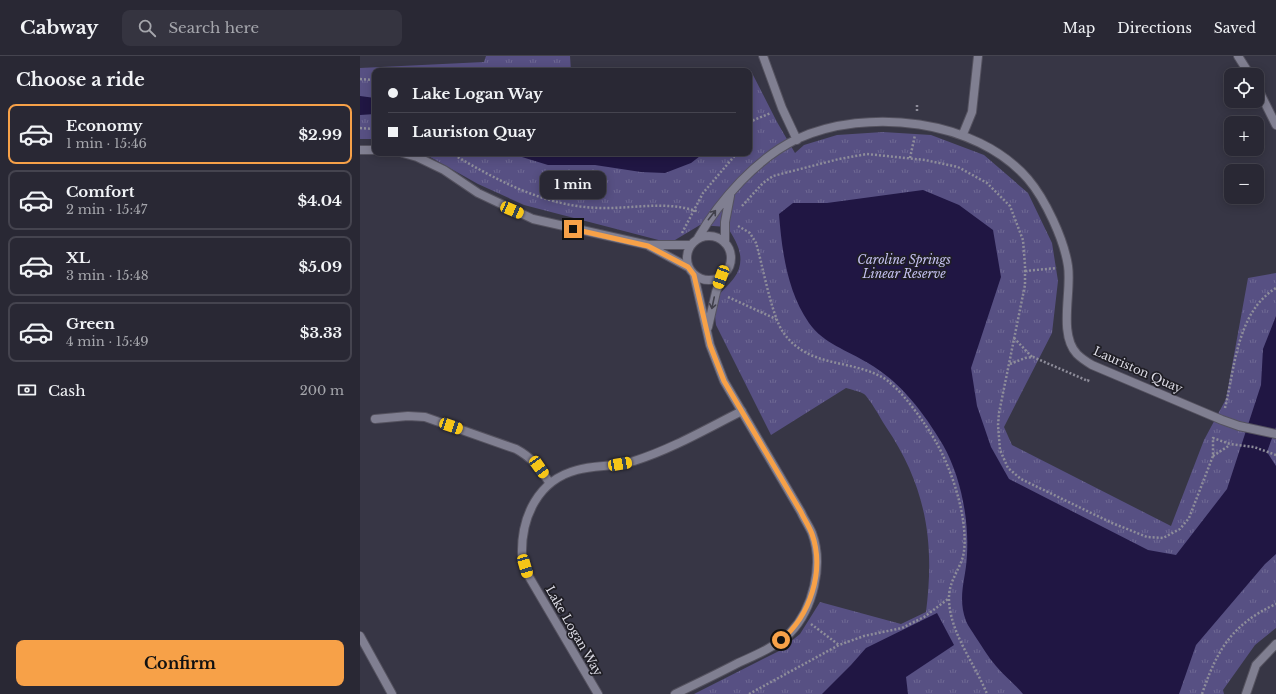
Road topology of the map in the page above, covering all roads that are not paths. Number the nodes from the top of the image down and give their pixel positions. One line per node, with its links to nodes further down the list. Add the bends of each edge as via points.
1 (763, 56): 8 (street)
2 (978, 56): 7 (street, via 972,112)
3 (1238, 56): 4 (street)
4 (1246, 68)
5 (1264, 101): 6 (street)
6 (1276, 125)
7 (962, 134): 8 (street, Lauriston Quay, via 917,124 847,124 818,131); 23 (street, Lauriston Quay, via 998,154 1028,179 1056,225 1068,266 1068,337 1077,354 1092,365 1222,420)
8 (797, 140): 12 (street, Lauriston Quay, via 768,156)
9 (360, 150): 10 (street)
10 (372, 150)
11 (414, 156): 16 (street, via 444,170 478,193 533,219)
12 (730, 195): 13 (street, Lauriston Quay, one-way to 12, via 711,217); 14 (street, via 725,222)
13 (698, 238): 14 (street, via 713,236); 15 (street)
14 (725, 243): 19 (street, via 729,250 730,265)
15 (691, 245): 16 (street); 17 (street, via 686,259)
16 (648, 246): 17 (street)
17 (688, 267): 18 (street)
18 (694, 275): 19 (street, via 707,281); 20 (street)
19 (721, 277): 20 (street, one-way to 20)
20 (707, 330): 21 (street, via 716,364)
21 (742, 411): 24 (street, Lake Logan Way, via 665,450 632,462 578,469); 29 (street, via 812,534 816,551 812,596 802,617 790,633 771,647)
22 (375, 419): 24 (street, via 425,417 516,449 537,464)
23 (1276, 434)
24 (549, 482): 28 (street, Lake Logan Way, via 532,506 523,531 522,556 531,581)
25 (360, 636): 27 (street)
26 (1276, 644): 30 (street, via 1256,665)
27 (392, 694)
28 (598, 694)
29 (675, 694)
30 (1246, 694)

